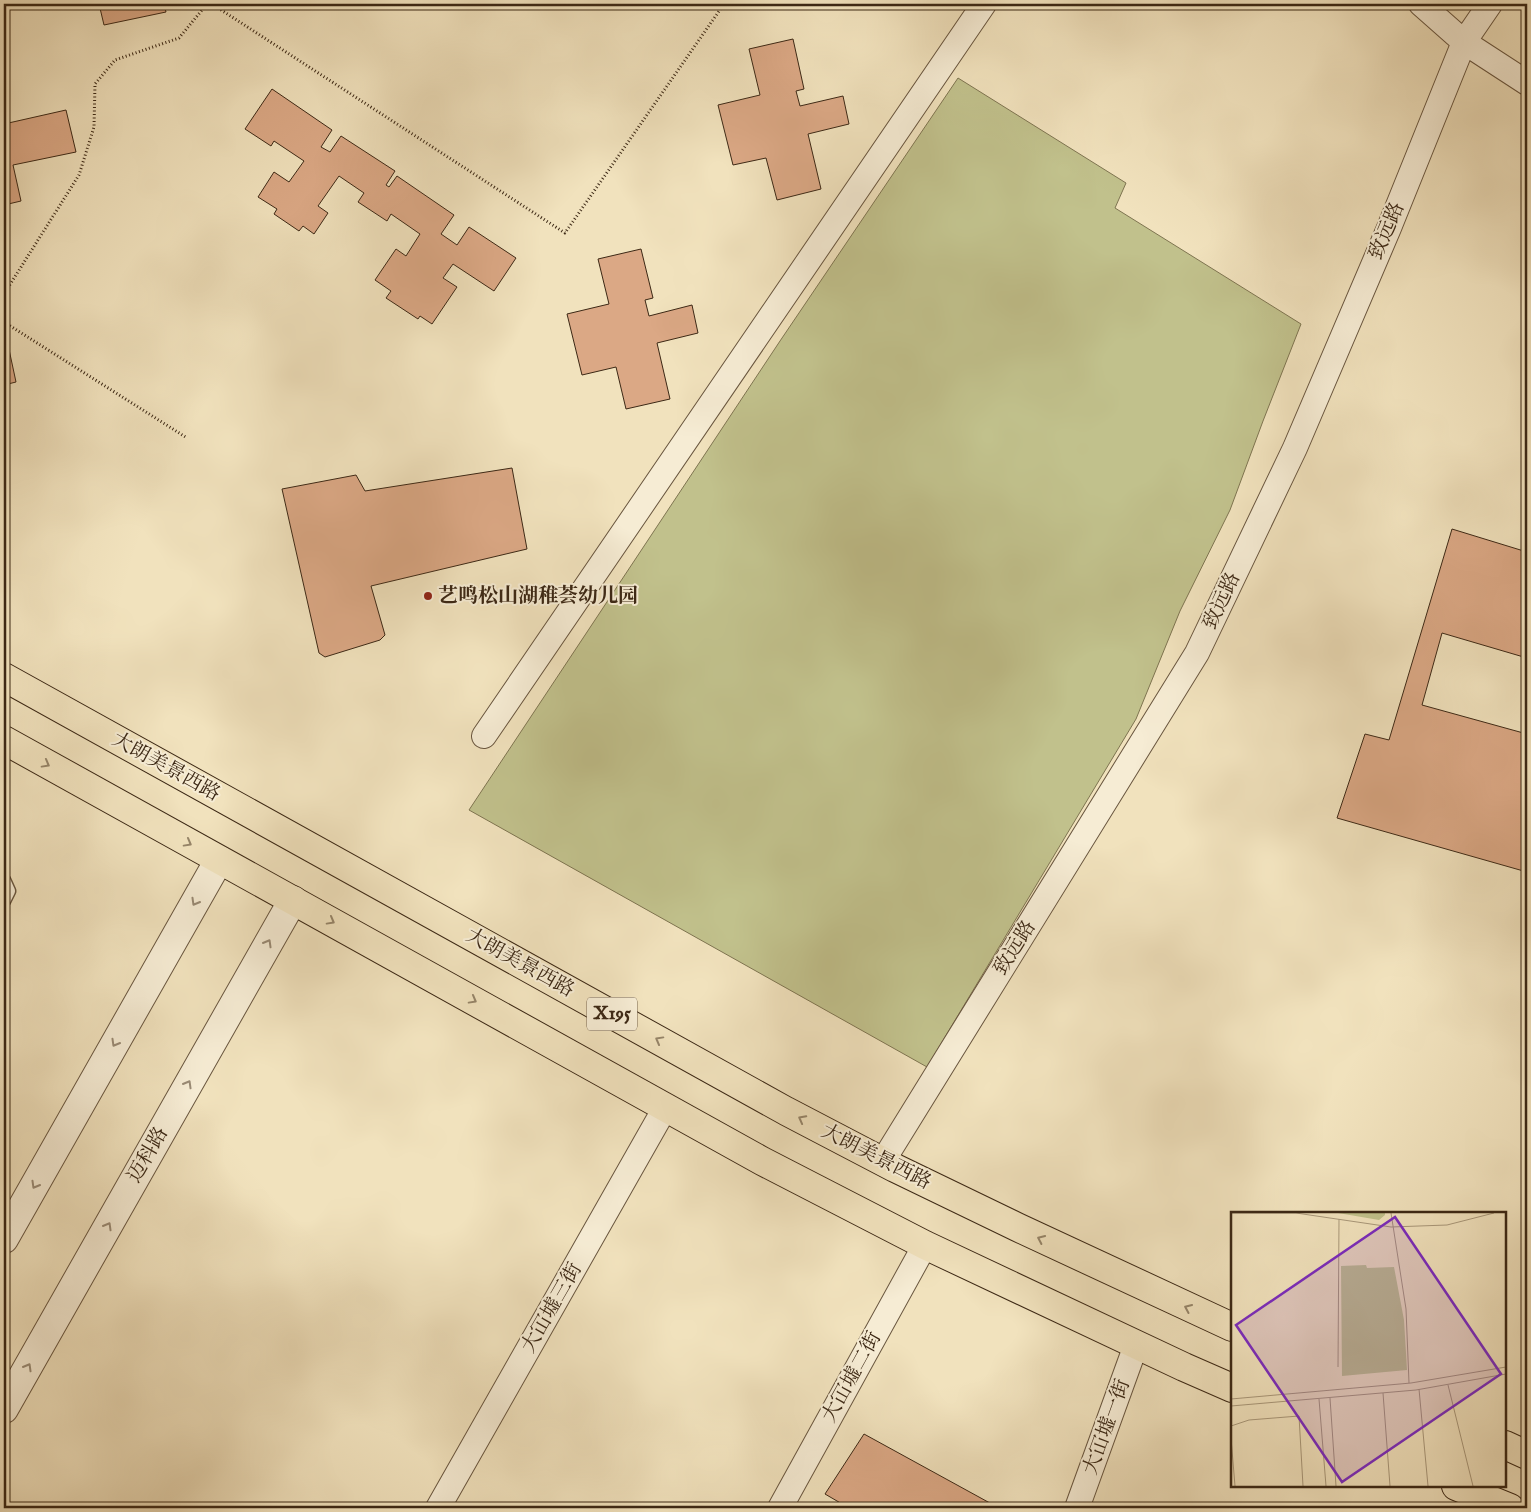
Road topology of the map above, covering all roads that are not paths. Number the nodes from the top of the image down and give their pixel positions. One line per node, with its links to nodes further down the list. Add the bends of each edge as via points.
1 (984, 4): 7 (street)
2 (1421, 4): 4 (street)
3 (1490, 4): 4 (street, 致远路)
4 (1464, 42): 5 (street); 14 (street, 致远路, via 1295,448 1197,654)
5 (1527, 83)
6 (4, 677): 14 (main road, 大朗美景西路 / X195, one-way to 6)
7 (484, 736)
8 (4, 740): 9 (main road, X195, one-way to 9)
9 (220, 860): 11 (main road, X195); 15 (street, one-way to 15)
10 (4, 880): 12 (lane, via 10,891)
11 (293, 900): 13 (main road, X195, one-way to 13); 20 (street, 迈科路, one-way to 11)
12 (4, 901)
13 (665, 1108): 16 (main road, X195); 24 (street, 大冚墟三街)
14 (883, 1161): 17 (main road, 大朗美景西路 / X195, one-way to 14, via 1025,1232)
15 (4, 1239)
16 (925, 1245): 18 (main road, X195); 25 (street, 大冚墟二街)
17 (1231, 1327)
18 (1136, 1345): 19 (main road, X195); 26 (street, 大冚墟一街)
19 (1231, 1388)
20 (4, 1409)
21 (1506, 1446): 22 (main road)
22 (1527, 1455)
23 (1458, 1487): 27 (main road)
24 (438, 1508)
25 (780, 1508)
26 (1077, 1508)
27 (1510, 1508)

